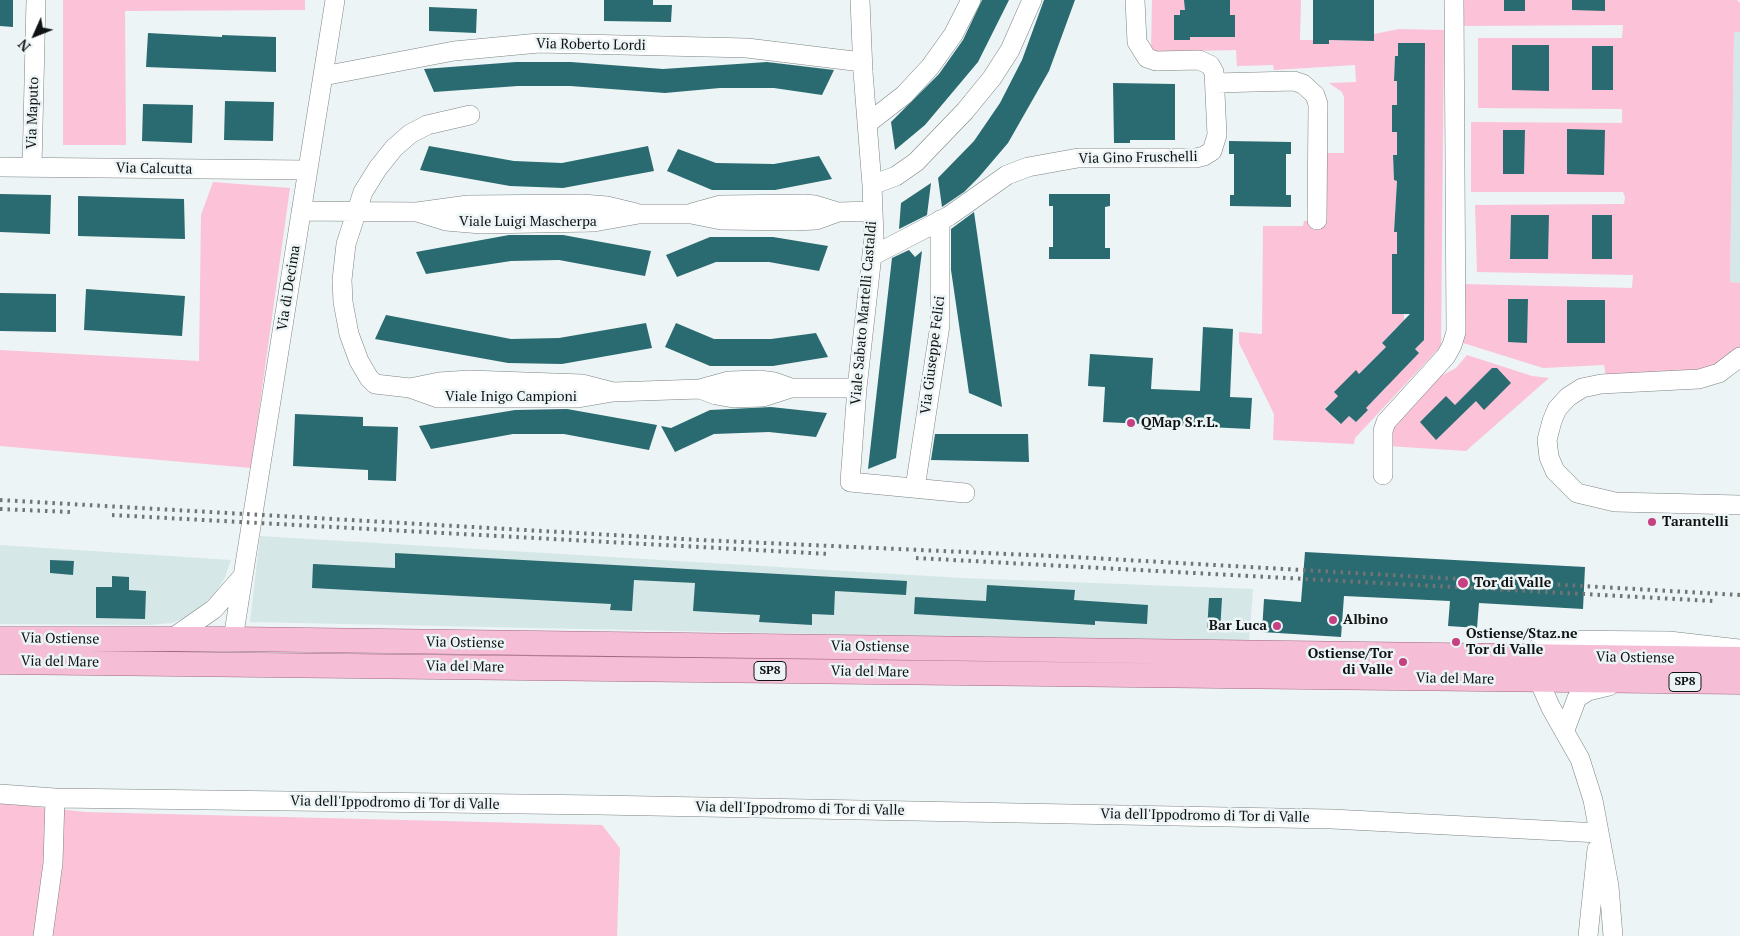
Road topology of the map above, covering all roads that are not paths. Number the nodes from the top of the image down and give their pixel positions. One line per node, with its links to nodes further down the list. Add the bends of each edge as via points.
1 (36, 0): 14 (street, Via Maputo)
2 (335, 0): 9 (street, Via di Decima)
3 (860, 0): 8 (street, Viale Sabato Martelli Castaldi)
4 (971, 0): 12 (street, via 953,35 930,67 904,95)
5 (1032, 0): 16 (street, via 1007,55 964,111 916,162 896,176)
6 (1136, 0): 10 (street, Via Gino Fruschelli, via 1137,42 1147,58 1156,61 1203,61 1212,68)
7 (1454, 0): 25 (street, via 1456,332 1446,356 1386,422 1383,430)
8 (862, 62): 9 (street, Via Roberto Lordi, via 747,48 539,43 454,51); 12 (street, Viale Sabato Martelli Castaldi)
9 (323, 76): 15 (street, Via di Decima)
10 (1215, 82): 20 (street, Via Gino Fruschelli, via 1217,139 1212,151 1204,156 1078,158 1033,165 1007,175); 21 (street, via 1294,81 1312,90 1318,104)
11 (470, 115): 19 (street, via 427,125 400,142 374,173)
12 (868, 123): 16 (street, Viale Sabato Martelli Castaldi)
13 (0, 166): 14 (street, Via Calcutta)
14 (32, 167): 15 (street, Via Calcutta)
15 (307, 170): 17 (street, Via di Decima)
16 (872, 185): 18 (street, Viale Sabato Martelli Castaldi)
17 (301, 211): 19 (street, Viale Luigi Mascherpa); 29 (street, Via di Decima)
18 (873, 211): 19 (street, Viale Luigi Mascherpa, via 838,212 804,204 721,206 691,214 639,214 594,222 481,224 446,221 417,212); 22 (street, Viale Sabato Martelli Castaldi)
19 (354, 213): 24 (street, Viale Inigo Campioni, via 342,280 344,308 349,334 363,369 373,382 380,385 410,388 469,380 582,384 613,392 700,389 729,381 759,380 791,388)
20 (940, 220): 22 (street, Via Gino Fruschelli); 26 (street, Via Giuseppe Felici, via 940,325)
21 (1317, 220)
22 (872, 256): 24 (street, Viale Sabato Martelli Castaldi)
23 (1738, 359): 28 (street, via 1719,373 1699,380 1601,384 1582,388 1557,409 1547,440 1555,471 1577,493 1615,502)
24 (857, 388): 26 (street, Viale Sabato Martelli Castaldi, via 850,482)
25 (1383, 475)
26 (915, 488): 27 (street, Viale Sabato Martelli Castaldi)
27 (965, 493)
28 (1740, 505)
29 (243, 576): 31 (street, via 214,609); 32 (street, Via di Decima)
30 (0, 639): 31 (main road, Via Ostiense)
31 (170, 639): 32 (main road, Via Ostiense)
32 (233, 639): 34 (main road, Via Ostiense)
33 (1740, 649): 34 (street, via 1669,641 1548,640 1539,647)
34 (1538, 656): 35 (main road, Via Ostiense); 37 (street)
35 (1740, 659)
36 (0, 662): 37 (main road, Via del Mare / SP8)
37 (1540, 680): 38 (main road, Via del Mare / SP8); 40 (street, via 1551,708)
38 (1630, 681): 39 (main road, Via del Mare / SP8); 40 (street, via 1593,689 1580,696 1573,705)
39 (1740, 682)
40 (1565, 730): 43 (street, via 1585,773)
41 (0, 794): 42 (street, Via dell'Ippodromo di Tor di Valle)
42 (55, 798): 43 (street, Via dell'Ippodromo di Tor di Valle, via 1076,813 1332,819); 44 (street, via 53,863)
43 (1599, 833): 45 (street); 46 (street)
44 (43, 936)
45 (1588, 936)
46 (1614, 936)

